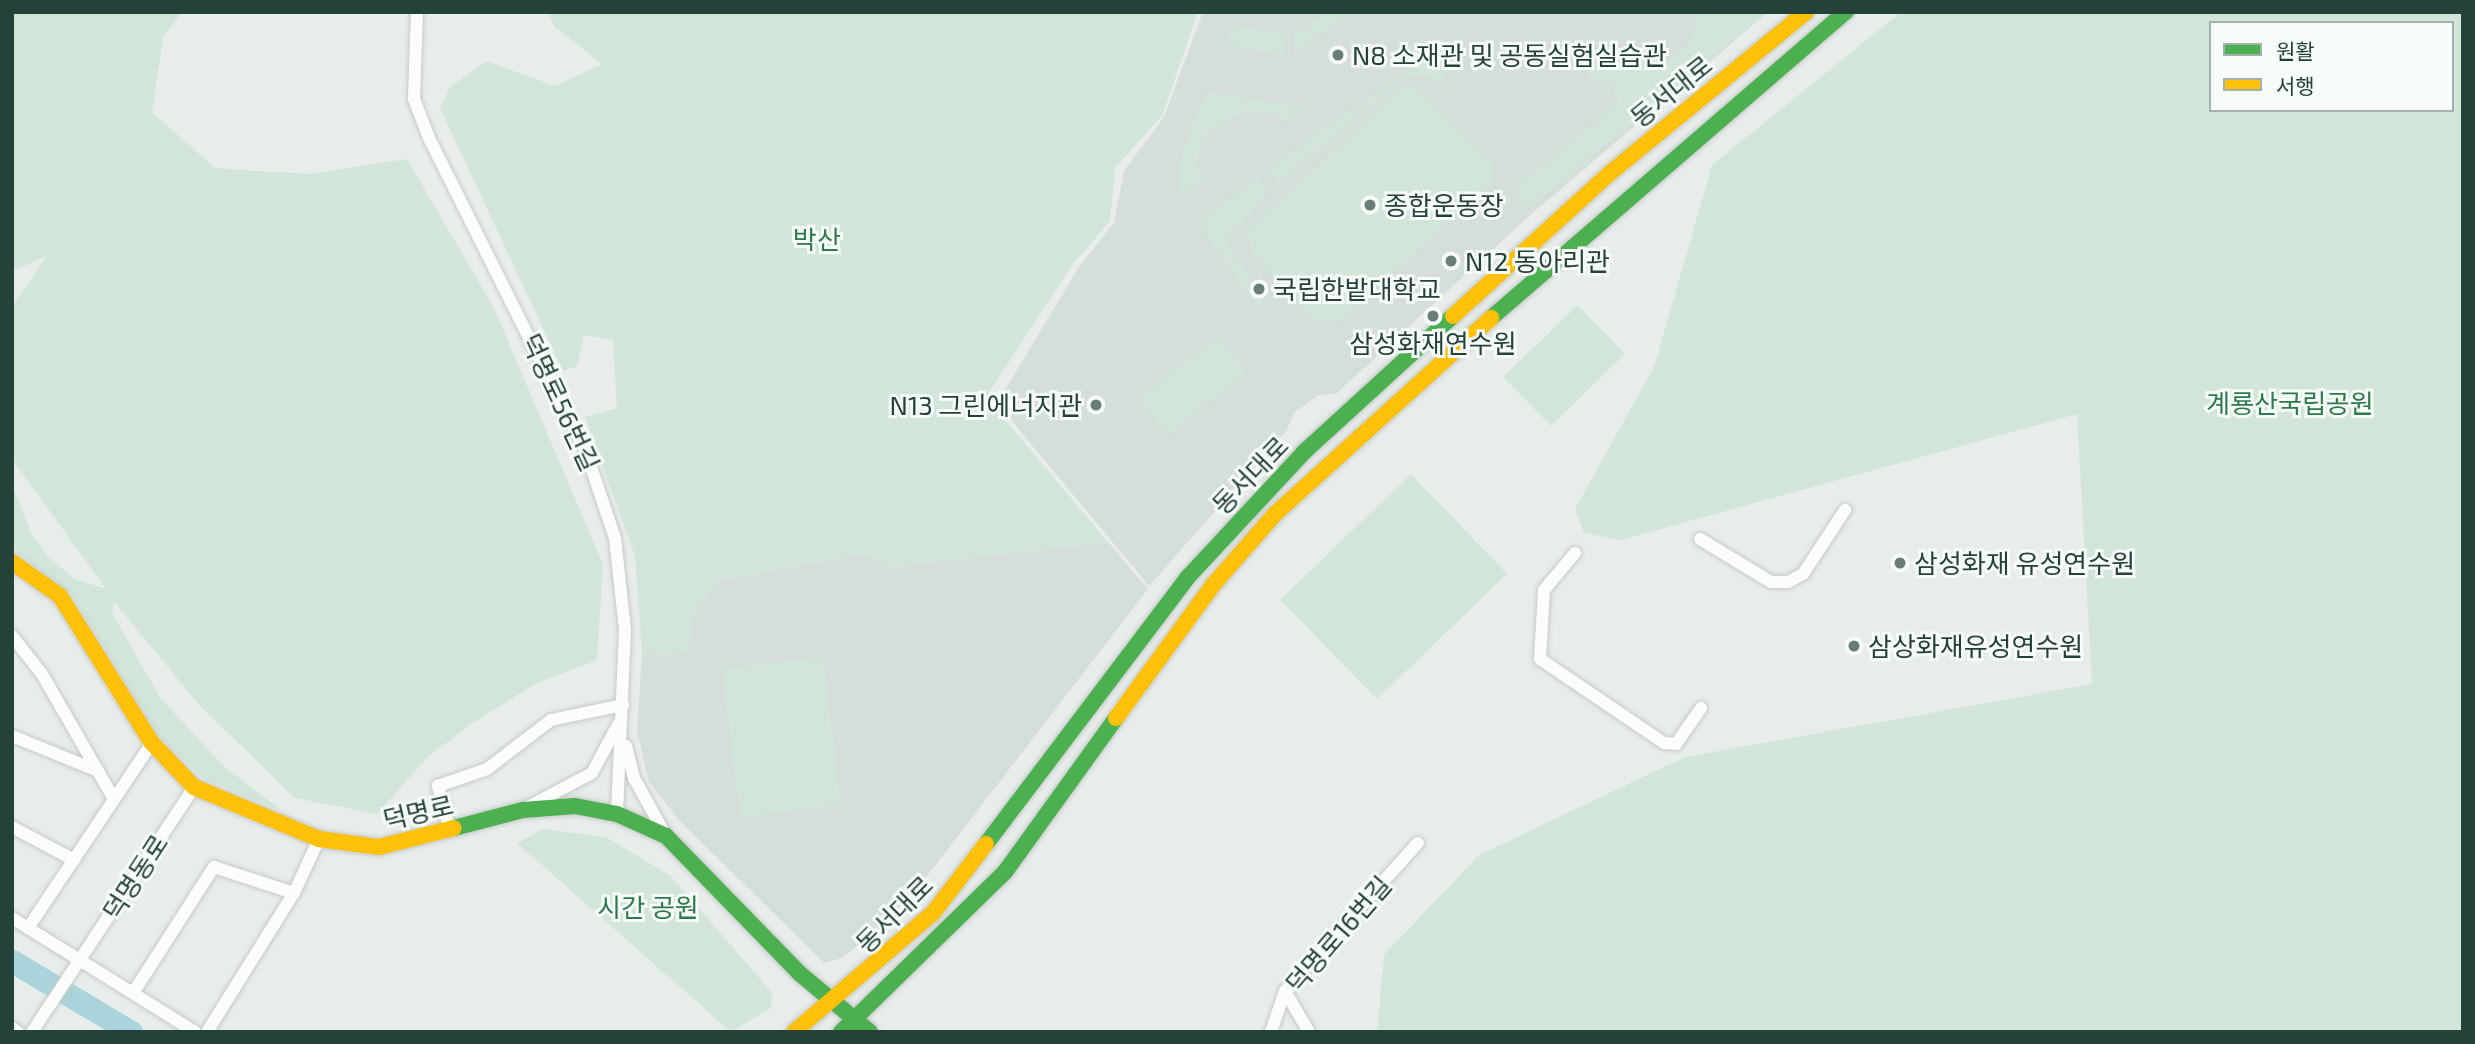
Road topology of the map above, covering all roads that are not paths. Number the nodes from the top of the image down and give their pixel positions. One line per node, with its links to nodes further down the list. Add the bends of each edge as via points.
1 (417, 12): 10 (street, 덕명로56번길, via 414,99 429,138 601,488 624,582)
2 (1806, 12): 30 (street, 동서대로, via 1610,173 1304,452 1188,577 977,862 900,946)
3 (1846, 12): 31 (street, 동서대로, via 1631,191 1275,513 1213,585 1005,872 945,937)
4 (1844, 510): 5 (street, via 1803,574 1788,582 1771,582)
5 (1700, 539)
6 (1575, 554): 9 (street, via 1544,590 1540,659 1664,743 1676,744)
7 (12, 562): 12 (street, 덕명로, via 52,589 83,625)
8 (12, 636): 13 (street, via 43,674)
9 (1701, 708)
10 (622, 710): 16 (street, via 592,773); 17 (street, 덕명로56번길); 19 (street, via 551,720 487,769 438,786); 20 (street, via 634,778)
11 (12, 736): 13 (street)
12 (152, 743): 14 (street, 덕명로); 15 (street)
13 (97, 771): 15 (street)
14 (194, 787): 21 (street, 덕명로); 27 (street, 덕명동로)
15 (114, 799): 23 (street)
16 (523, 810): 17 (street, 덕명로, via 575,806); 19 (street, 덕명로)
17 (617, 814): 20 (street, 덕명로)
18 (12, 828): 23 (street)
19 (450, 831): 21 (street, 덕명로, via 379,847)
20 (666, 836): 30 (street, 덕명로)
21 (319, 839): 24 (street)
22 (1418, 843): 28 (street, 덕명로16번길)
23 (74, 860): 26 (street)
24 (294, 893): 29 (street, via 214,867); 36 (street)
25 (12, 918): 26 (street)
26 (28, 928): 27 (street)
27 (78, 964): 29 (street); 33 (street, 덕명동로)
28 (1285, 991): 40 (street, 덕명로16번길); 41 (street)
29 (133, 993): 35 (street)
30 (833, 1001): 31 (street, 덕명로); 37 (street, 동서대로)
31 (855, 1019): 38 (street, 동서대로); 39 (street, 덕명로)
32 (12, 1028): 34 (street)
33 (34, 1029)
34 (18, 1032)
35 (195, 1032)
36 (207, 1032)
37 (794, 1032)
38 (841, 1032)
39 (870, 1032)
40 (1271, 1032)
41 (1309, 1032)

